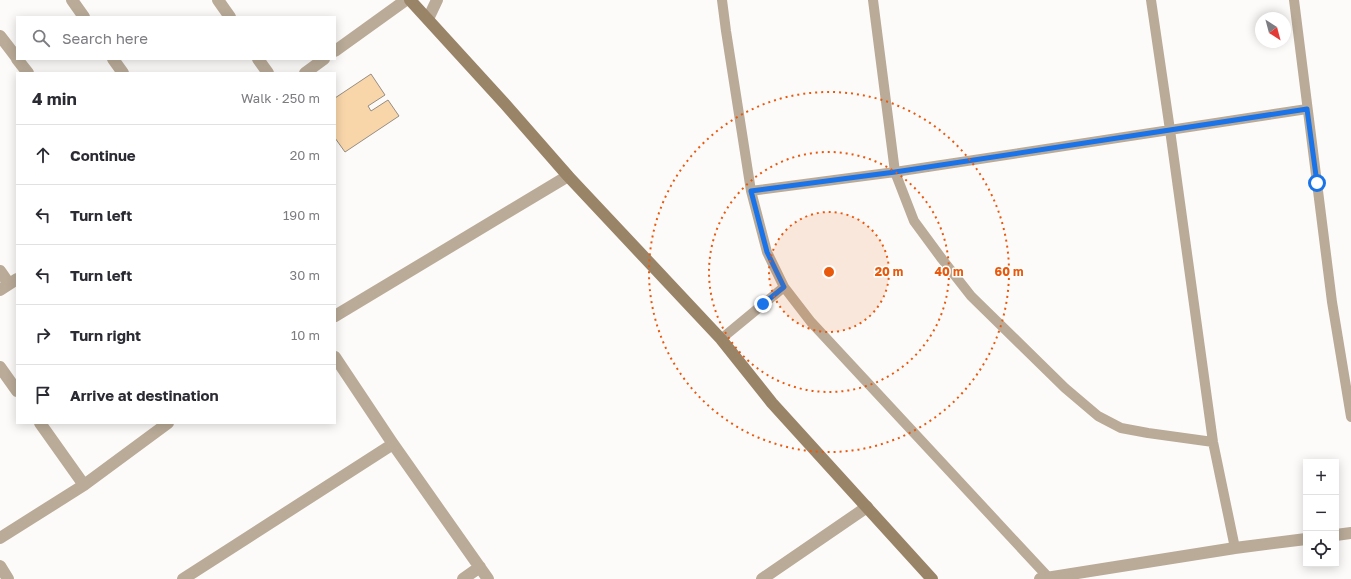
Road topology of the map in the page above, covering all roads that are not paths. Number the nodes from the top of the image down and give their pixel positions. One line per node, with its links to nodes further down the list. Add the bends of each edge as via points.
1 (72, 0): 10 (street)
2 (218, 0): 11 (street)
3 (406, 0): 14 (street)
4 (410, 0): 12 (street)
5 (437, 0): 12 (street)
6 (722, 0): 28 (lane)
7 (873, 0): 26 (lane)
8 (1151, 0): 25 (lane)
9 (1294, 0): 24 (lane)
10 (83, 16)
11 (229, 16)
12 (428, 19): 27 (street)
13 (0, 36): 15 (street)
14 (336, 50)
15 (16, 58)
16 (18, 60): 20 (street)
17 (114, 60): 21 (street)
18 (259, 60): 22 (street)
19 (323, 60): 23 (street)
20 (27, 72)
21 (122, 72)
22 (267, 72)
23 (305, 72)
24 (1307, 109): 25 (lane); 37 (lane, via 1332,302)
25 (1170, 130): 26 (lane); 40 (lane)
26 (895, 172): 28 (lane); 40 (lane, via 914,221 942,259 971,296 1064,388 1098,416 1122,428)
27 (568, 176): 32 (street); 33 (street)
28 (751, 191): 31 (lane, via 767,252)
29 (0, 271): 30 (street)
30 (9, 284)
31 (784, 287): 33 (lane); 51 (lane, via 811,322)
32 (336, 315)
33 (721, 339): 43 (street, via 772,403)
34 (336, 358): 41 (street)
35 (0, 368): 36 (street)
36 (16, 390)
37 (1351, 417)
38 (41, 424): 42 (street)
39 (167, 424): 42 (street)
40 (1212, 442): 48 (lane)
41 (393, 444): 50 (street); 53 (street)
42 (84, 485): 46 (street)
43 (867, 507): 56 (street); 57 (street)
44 (1351, 533): 45 (street)
45 (1339, 535)
46 (0, 538)
47 (1303, 539): 48 (street)
48 (1235, 548): 51 (street)
49 (0, 566): 52 (street)
50 (480, 567): 54 (street); 55 (street)
51 (1044, 578)
52 (8, 579)
53 (183, 579)
54 (463, 579)
55 (488, 579)
56 (762, 579)
57 (932, 579)

